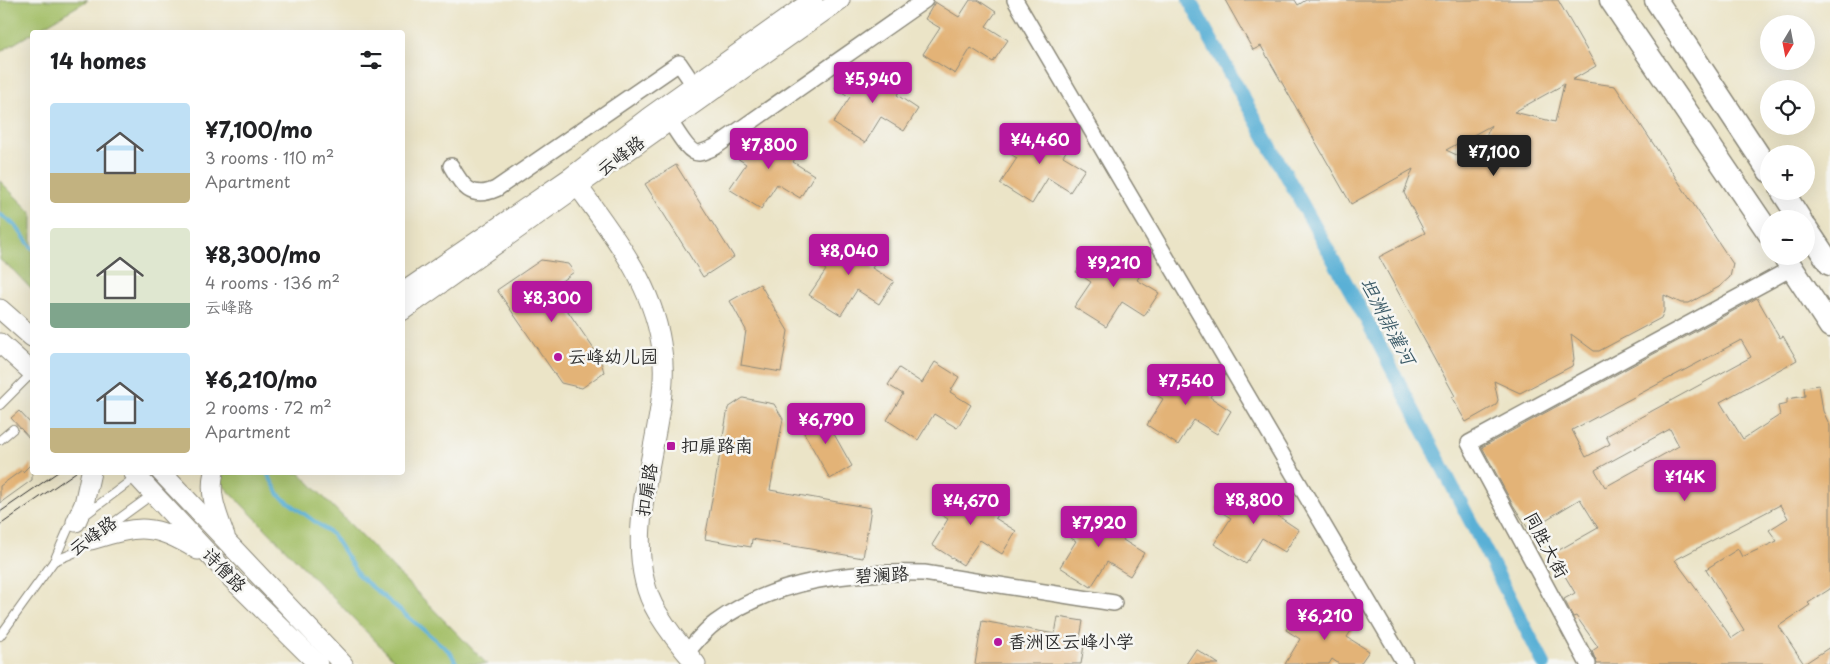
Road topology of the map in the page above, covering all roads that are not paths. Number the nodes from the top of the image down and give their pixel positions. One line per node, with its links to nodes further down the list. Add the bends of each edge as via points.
1 (813, 0): 7 (street, 云峰路)
2 (840, 0): 8 (street, 云峰路)
3 (925, 0): 8 (street, via 715,147 694,152)
4 (1015, 0): 44 (street)
5 (1611, 0): 12 (main road)
6 (1656, 0): 9 (main road)
7 (694, 85): 10 (street, via 679,63 488,192 466,189); 11 (street, 云峰路)
8 (669, 120): 11 (street, 云峰路)
9 (1760, 157)
10 (454, 172)
11 (575, 182): 17 (street, 云峰路); 19 (street, 云峰路); 41 (street, 扣扉路, via 639,276 653,307 659,331 663,386 643,511 640,553 656,612)
12 (1760, 220)
13 (1815, 242): 14 (main road)
14 (1830, 264)
15 (1783, 265): 45 (street, 同胜大街, via 1469,443)
16 (1790, 265): 20 (main road)
17 (405, 291)
18 (0, 309): 21 (street)
19 (405, 309)
20 (1830, 326)
21 (30, 335)
22 (0, 343): 23 (street)
23 (30, 371)
24 (30, 375): 25 (lane)
25 (0, 405)
26 (13, 429): 27 (lane)
27 (0, 440)
28 (90, 475): 34 (street)
29 (137, 475): 34 (lane, 云峰路)
30 (139, 475): 33 (street, 诗僧路)
31 (214, 475): 36 (street, via 213,501)
32 (171, 476): 33 (street, 云峰路); 36 (street, 诗僧路)
33 (153, 494): 35 (lane, 云峰路); 38 (street, 诗僧路)
34 (76, 522): 37 (lane, 云峰路, via 70,526)
35 (91, 540): 37 (lane, 云峰路, via 76,552); 38 (street, via 122,530 156,530 180,539)
36 (227, 542): 43 (street, 诗僧路)
37 (54, 561): 40 (lane)
38 (216, 561): 42 (street, 诗僧路)
39 (1114, 603): 41 (street, 碧澜路, via 924,573 858,575 800,584 768,593 715,623)
40 (0, 636)
41 (685, 660)
42 (318, 664)
43 (343, 664)
44 (1406, 664)
45 (1588, 664)

